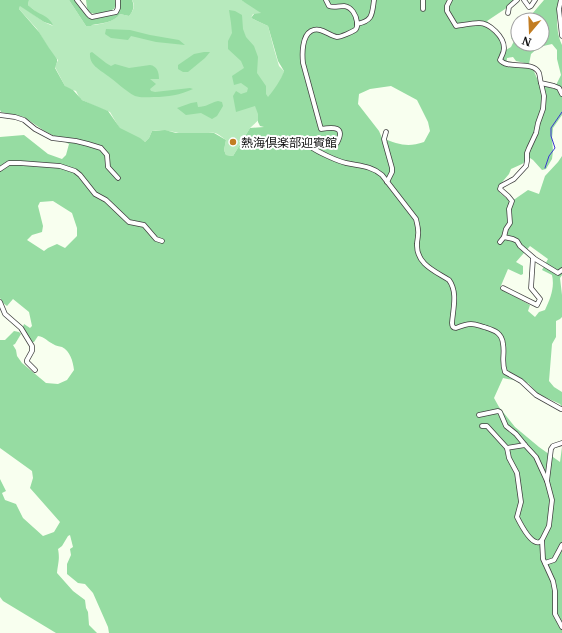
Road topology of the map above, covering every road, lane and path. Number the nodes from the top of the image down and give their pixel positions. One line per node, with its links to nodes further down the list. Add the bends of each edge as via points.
1 (77, 0): 2 (street, via 92,17 116,12)
2 (118, 0)
3 (326, 0): 13 (street, via 328,6 344,6 353,11)
4 (374, 0): 13 (street, via 370,19)
5 (423, 0): 11 (street)
6 (450, 0): 15 (street, via 446,6 447,11 456,26 479,23 488,26 502,39 502,63 524,65 536,70)
7 (517, 0): 12 (street, via 509,7)
8 (524, 0): 9 (street, via 529,7)
9 (535, 0)
10 (560, 0): 14 (street)
11 (423, 9)
12 (508, 13)
13 (357, 24): 21 (street, via 356,30 340,36 315,30 305,38 303,63 321,129 335,128 340,133 338,142 334,145 314,144 311,147 346,163 372,168 378,171)
14 (562, 36)
15 (541, 83): 16 (street, via 558,88); 22 (street, via 543,109 527,153 526,166 514,179 500,187 512,201 509,209 510,223)
16 (562, 94)
17 (0, 115): 20 (street, via 21,119 52,138 76,140 101,148 107,155 108,167)
18 (386, 132): 21 (street, via 384,143 392,168)
19 (0, 169): 23 (street, via 9,163 20,163 60,166 75,171 96,194 106,200 126,220 144,225 156,239)
20 (118, 178)
21 (386, 182): 30 (street, via 416,219 416,244 421,260 452,283 455,290 452,326 456,328 474,324 496,331 504,346 502,362 505,372 521,381 536,395)
22 (504, 238): 24 (street); 25 (street, via 517,241)
23 (162, 241)
24 (500, 242)
25 (533, 258): 26 (street, via 558,273); 27 (street, via 531,288 540,298 537,305)
26 (562, 270)
27 (503, 288)
28 (0, 302): 29 (street, via 5,314 20,328 32,346 27,362)
29 (35, 370)
30 (562, 409)
31 (479, 415): 34 (street, via 500,412 506,426)
32 (482, 426): 35 (street, via 487,426)
33 (562, 442): 36 (street, via 551,449)
34 (525, 445): 35 (street); 36 (street, via 536,457)
35 (507, 448): 37 (street, via 517,473 521,502 517,517 533,540)
36 (547, 481): 37 (street, via 552,500 549,526)
37 (542, 540): 39 (street)
38 (562, 545): 39 (street, via 554,560)
39 (545, 563): 40 (street, via 555,591 555,614)
40 (562, 627)

